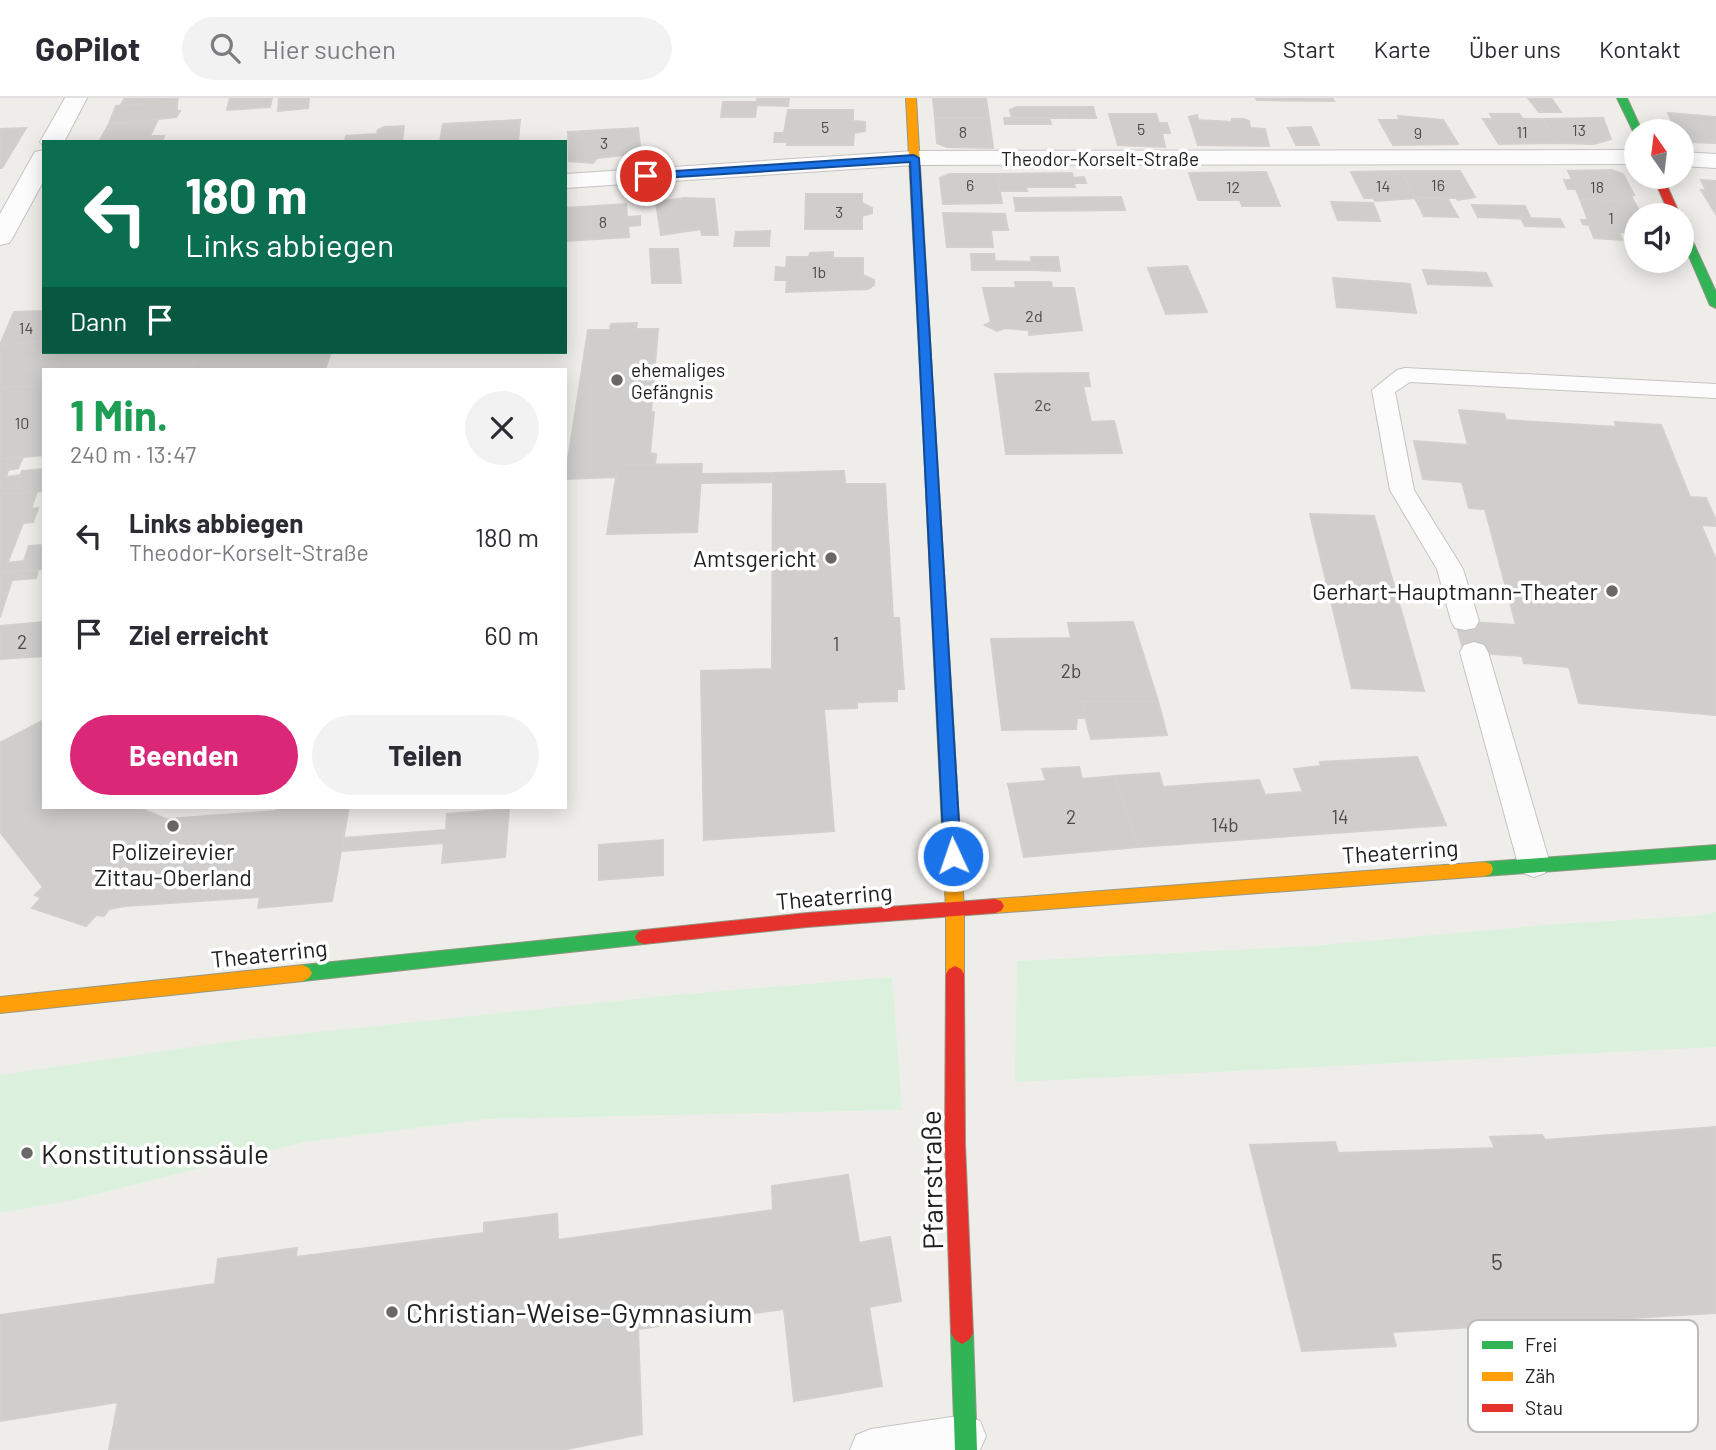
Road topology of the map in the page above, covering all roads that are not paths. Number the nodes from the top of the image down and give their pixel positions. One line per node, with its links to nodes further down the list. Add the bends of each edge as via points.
1 (75, 98): 5 (street)
2 (911, 98): 7 (street, Pfarrstraße)
3 (1622, 98): 4 (street)
4 (1632, 119)
5 (53, 140)
6 (1624, 157): 7 (street, Theodor-Korselt-Straße)
7 (914, 158): 11 (street, Theodor-Korselt-Straße); 21 (street, Pfarrstraße)
8 (42, 160): 13 (street)
9 (1694, 160): 10 (street)
10 (1716, 161)
11 (567, 181)
12 (42, 215): 13 (street)
13 (6, 227)
14 (1694, 255): 15 (street)
15 (1716, 304)
16 (1716, 391): 17 (lane, via 1405,375 1383,390 1402,490 1450,569)
17 (1465, 621)
18 (1474, 652): 20 (lane)
19 (1716, 852): 20 (street, Theaterring)
20 (1534, 864): 21 (street, Theaterring)
21 (955, 909): 22 (street, Theaterring, via 561,944); 23 (street, Pfarrstraße, via 955,1144)
22 (0, 1005)
23 (965, 1443): 24 (lane)
24 (871, 1450)

